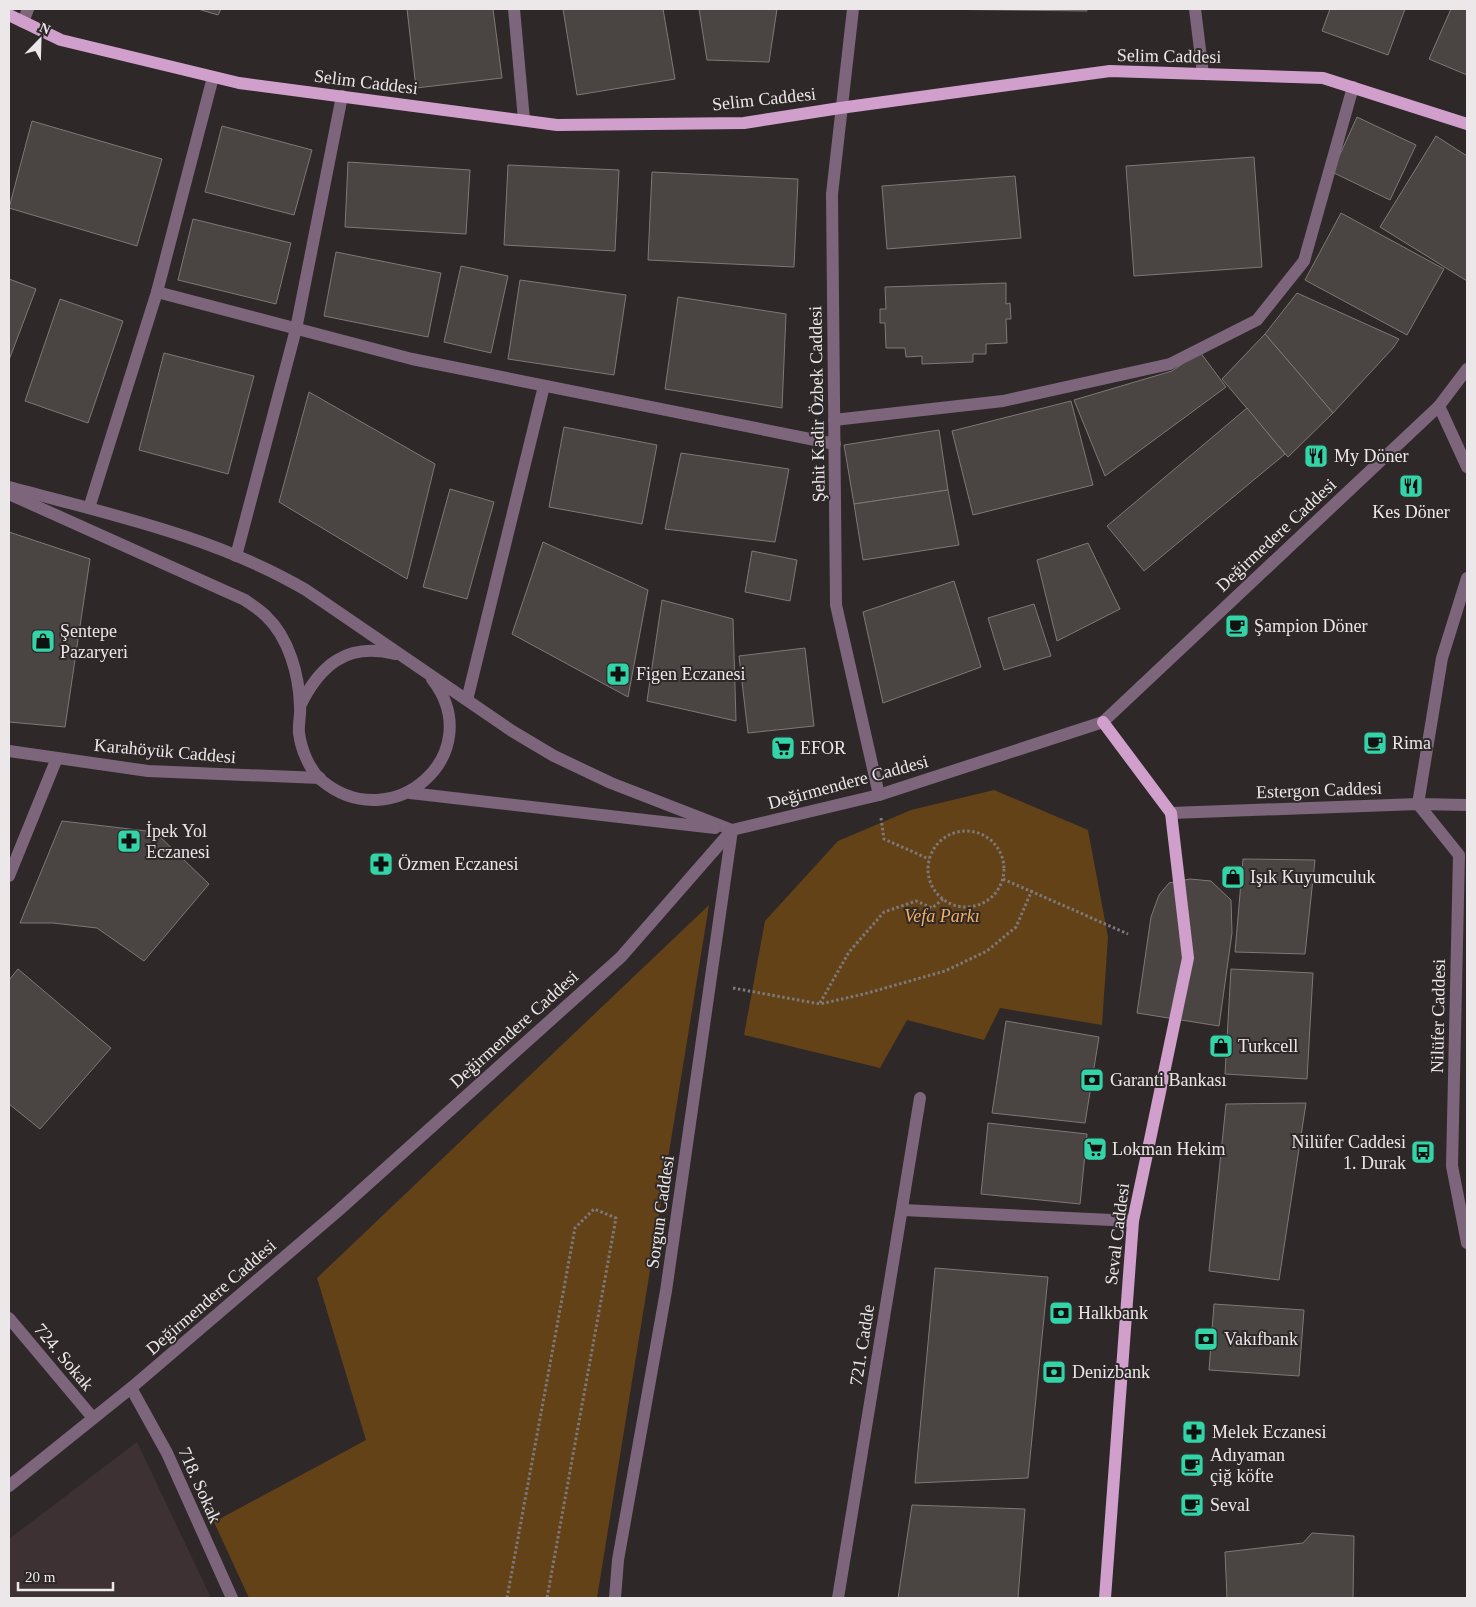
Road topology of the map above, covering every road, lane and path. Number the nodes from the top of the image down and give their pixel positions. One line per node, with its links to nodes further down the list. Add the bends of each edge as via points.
1 (28, 9): 6 (street)
2 (514, 9): 12 (street)
3 (853, 9): 11 (street, Şehit Kadir Özbek Caddesi)
4 (1194, 9): 7 (street)
5 (9, 16): 6 (main road, Selim Caddesi)
6 (24, 22): 8 (main road, Selim Caddesi, via 61,40)
7 (1203, 74): 9 (main road, Selim Caddesi, via 1323,78); 11 (main road, Selim Caddesi, via 1110,72)
8 (213, 77): 10 (main road, Selim Caddesi); 14 (street)
9 (1353, 87): 13 (main road, Selim Caddesi); 19 (street, via 1304,261 1256,320 1170,364 1003,402)
10 (342, 96): 12 (main road, Selim Caddesi); 15 (street)
11 (840, 108): 12 (main road, Selim Caddesi, via 744,123 557,125); 19 (street, Şehit Kadir Özbek Caddesi, via 832,194)
12 (524, 120)
13 (1467, 124)
14 (157, 292): 15 (street); 24 (street)
15 (296, 329): 17 (street, via 412,360); 25 (street)
16 (1467, 369): 18 (street, Değirmedere Caddesi)
17 (544, 386): 20 (street); 29 (street)
18 (1439, 406): 21 (street); 31 (street, Değirmedere Caddesi)
19 (834, 420): 20 (street, Şehit Kadir Özbek Caddesi)
20 (834, 444): 36 (street, Şehit Kadir Özbek Caddesi, via 836,605)
21 (1467, 466)
22 (9, 487): 24 (street)
23 (9, 494): 30 (street, via 245,600 266,615 283,637 293,665)
24 (89, 508): 25 (street)
25 (236, 556): 27 (street, via 274,570)
26 (1467, 578): 37 (street, via 1442,658)
27 (404, 656): 28 (street); 30 (street, via 379,650 353,653 330,664 311,683)
28 (426, 671): 29 (street); 35 (street, via 440,690 448,712 449,736 442,759 429,778)
29 (467, 700): 40 (street, via 554,756 611,783)
30 (300, 706): 34 (street, via 298,732 305,757)
31 (1103, 722): 36 (street, Değirmendere Caddesi); 39 (main road)
32 (9, 750): 33 (street, Karahöyük Caddesi)
33 (57, 758): 34 (street, Karahöyük Caddesi, via 148,771); 42 (street)
34 (320, 778): 35 (street, via 340,794 364,800 387,800)
35 (410, 793): 40 (street)
36 (878, 795): 40 (street, Değirmendere Caddesi); 41 (path, via 884,839)
37 (1418, 804): 38 (street, Estergon Caddesi); 39 (street, Estergon Caddesi); 52 (street, Nilüfer Caddesi, via 1459,855 1452,1166)
38 (1467, 805)
39 (1171, 813): 51 (main road, Seval Caddesi, via 1188,958)
40 (732, 830): 47 (street, Sorgun Caddesi); 54 (street, Değirmendere Caddesi, via 621,957 338,1210)
41 (929, 858): 43 (path, via 934,847 952,832 976,832 988,836 1002,855); 45 (path, via 929,881)
42 (9, 876)
43 (1003, 879): 44 (path); 45 (path, via 990,900 978,906 953,905)
44 (1032, 890): 46 (path); 48 (path, via 1016,927 987,951 945,971)
45 (942, 899): 48 (path, via 932,908 916,901 884,912 849,952)
46 (1128, 934)
47 (710, 984): 48 (path); 60 (street, Sorgun Caddesi, via 666,1291 618,1560)
48 (820, 1004)
49 (920, 1098): 50 (street, 721. Cadde)
50 (903, 1210): 51 (street); 61 (street, 721. Cadde)
51 (1133, 1221): 62 (main road, Seval Caddesi)
52 (1467, 1243)
53 (9, 1318): 55 (street, 724. Sokak)
54 (131, 1388): 55 (street, Değirmendere Caddesi); 57 (street, 718. Sokak, via 168,1453)
55 (93, 1418): 56 (street, Değirmendere Caddesi)
56 (9, 1486)
57 (232, 1598)
58 (508, 1598): 59 (path, via 575,1228 594,1209 616,1218)
59 (547, 1598)
60 (615, 1598)
61 (838, 1598)
62 (1105, 1598)

